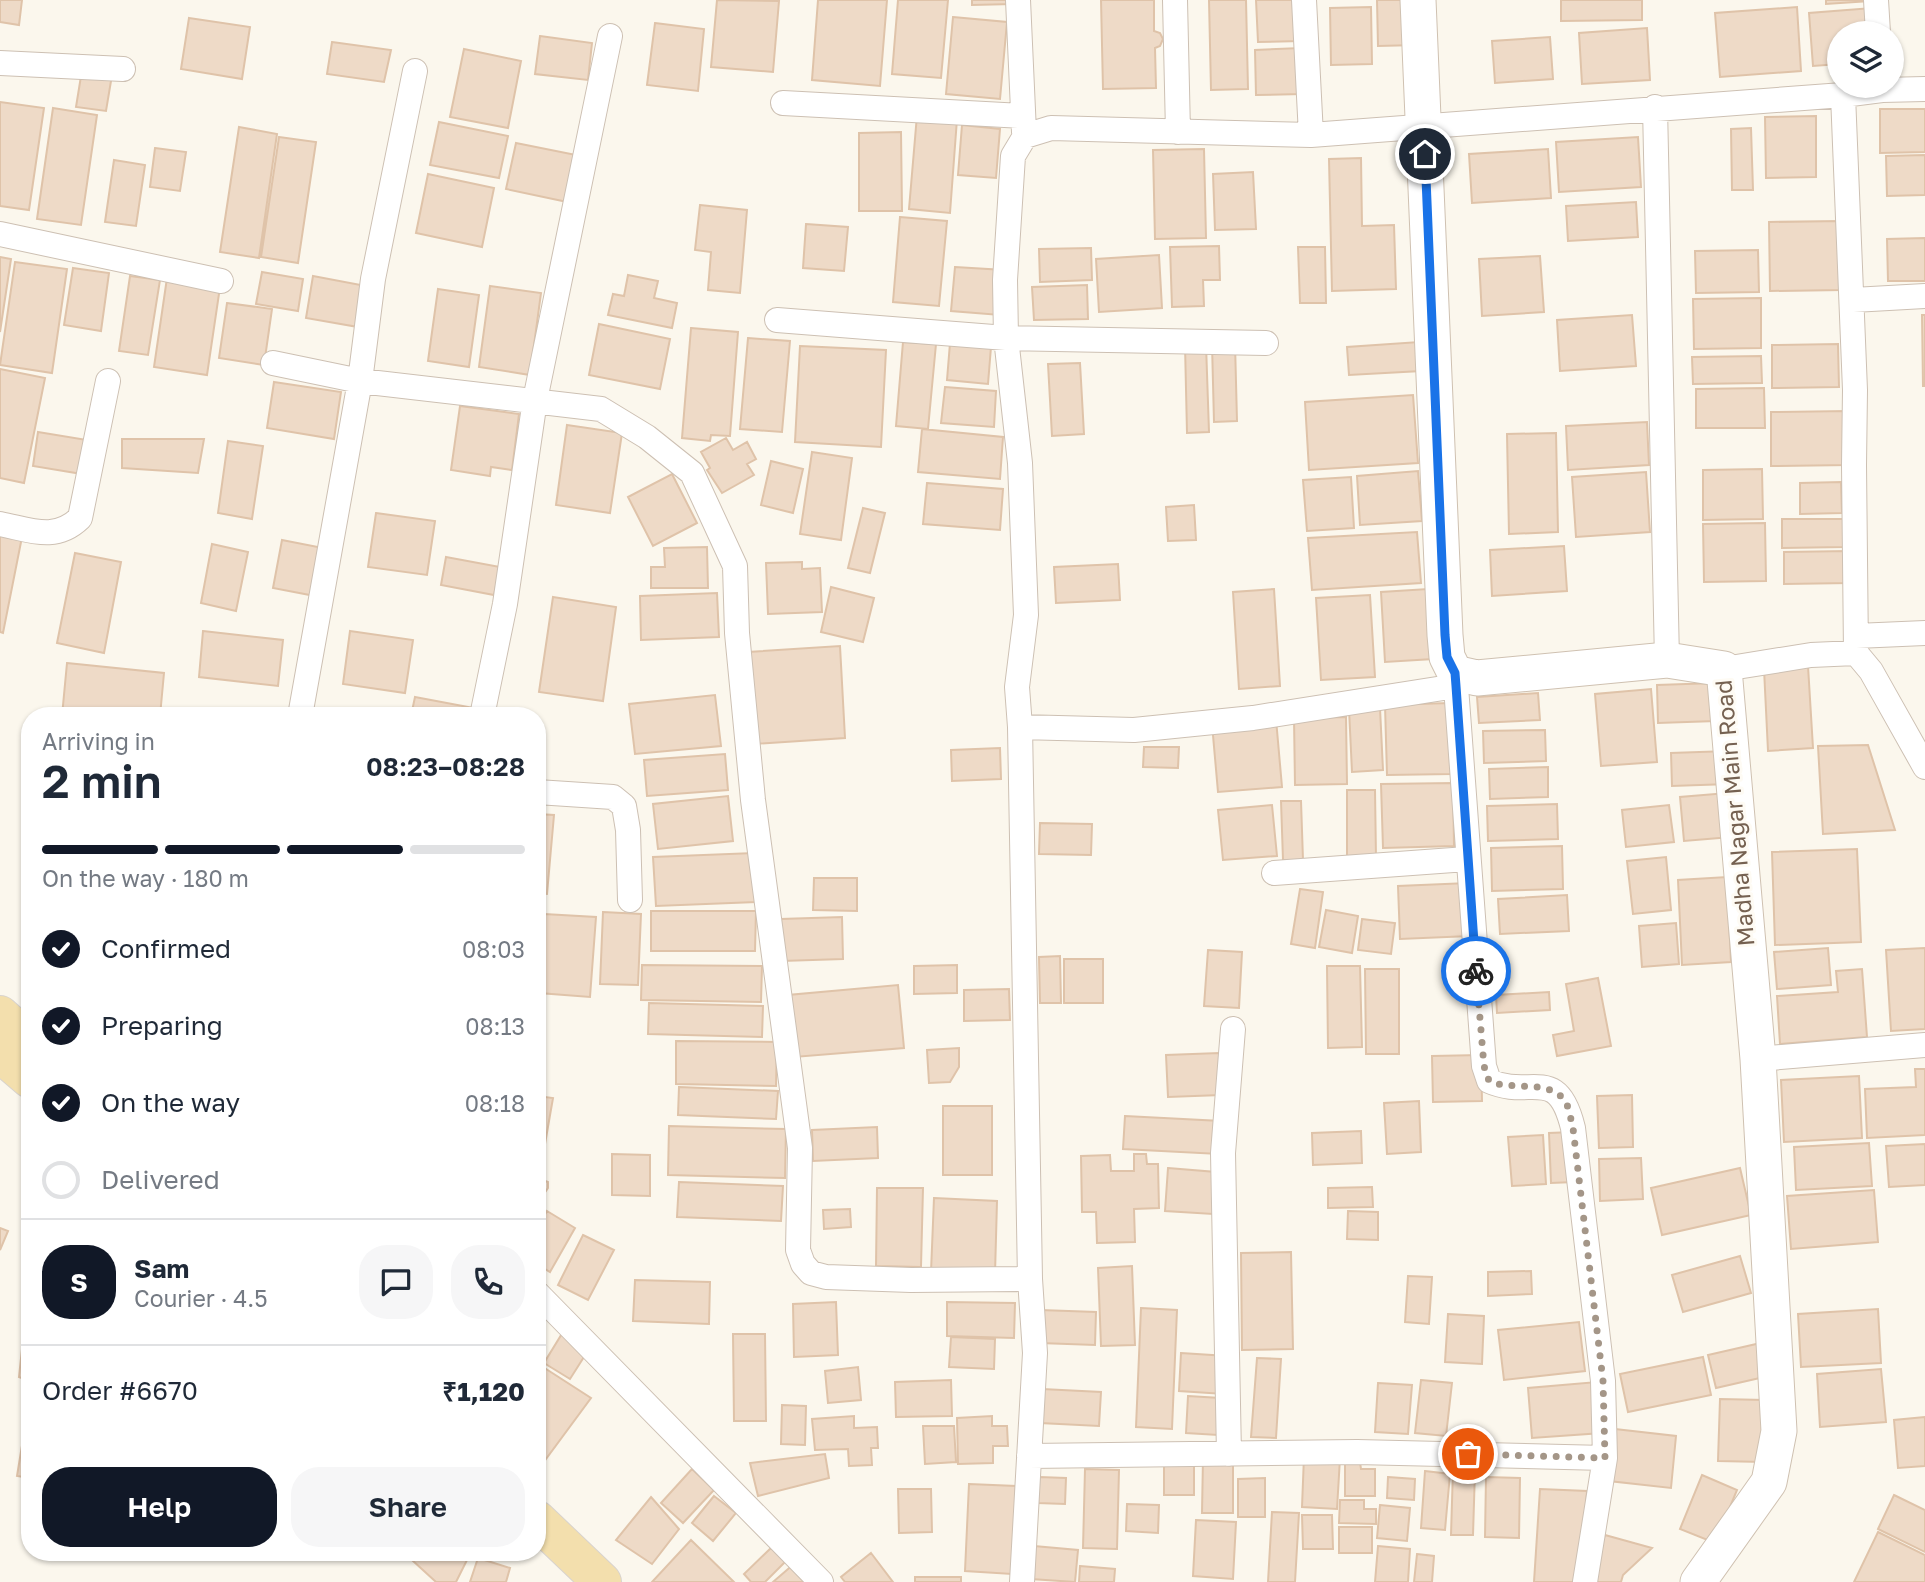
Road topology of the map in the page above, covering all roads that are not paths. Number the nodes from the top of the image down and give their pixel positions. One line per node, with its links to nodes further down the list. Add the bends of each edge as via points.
1 (1017, 0): 17 (street)
2 (1175, 0): 19 (street)
3 (1304, 0): 20 (street)
4 (1418, 0): 18 (street)
5 (1876, 0): 6 (street)
6 (1877, 21)
7 (610, 36): 31 (street)
8 (0, 63): 9 (street)
9 (123, 69)
10 (415, 71): 29 (street, via 373,279)
11 (1904, 89): 12 (street)
12 (1925, 89)
13 (1827, 96): 16 (street)
14 (1843, 98): 24 (street)
15 (783, 103): 17 (street)
16 (1655, 107): 18 (street); 35 (street)
17 (1023, 126): 19 (street); 26 (street, via 1013,156)
18 (1424, 127): 20 (street); 37 (street, via 1445,635)
19 (1178, 132): 20 (street)
20 (1311, 135)
21 (0, 233): 22 (street)
22 (221, 281)
23 (1925, 296): 24 (street)
24 (1853, 300): 34 (street)
25 (777, 320): 26 (street)
26 (1006, 338): 27 (street); 40 (street, via 1020,463 1026,615 1017,687)
27 (1266, 342)
28 (273, 363): 29 (street)
29 (360, 381): 31 (street); 38 (street)
30 (108, 382): 32 (street, via 80,518 58,533)
31 (536, 400): 39 (street, via 505,604); 53 (street, via 601,409 648,437 692,473 735,566 753,800 800,1148 798,1250 803,1264 811,1273 826,1277)
32 (0, 524)
33 (1925, 633): 34 (street)
34 (1856, 645): 36 (street); 41 (street)
35 (1667, 660): 36 (street, Madha Nagar Main Road); 37 (street, Madha Nagar Main Road)
36 (1724, 669): 51 (street, Madha Nagar Main Road)
37 (1455, 679): 40 (street, via 1254,718 1134,730); 43 (street)
38 (302, 707)
39 (484, 707)
40 (1020, 727): 53 (street)
41 (1925, 767)
42 (546, 793): 45 (street, via 613,797 624,806)
43 (1467, 859): 44 (street); 57 (street, via 1489,1081 1555,1091 1567,1104 1573,1128 1603,1381)
44 (1274, 873)
45 (630, 900)
46 (0, 1015): 48 (main road)
47 (1233, 1029): 55 (street, via 1223,1153)
48 (21, 1034)
49 (1925, 1045): 51 (street)
50 (0, 1053): 52 (main road)
51 (1758, 1059): 65 (street, Madha Nagar Main Road, via 1779,1431 1769,1482)
52 (21, 1071)
53 (1030, 1279): 56 (street, via 1035,1353)
54 (546, 1302): 62 (street)
55 (1229, 1454): 56 (street); 57 (street, via 1357,1451)
56 (1029, 1456): 63 (street)
57 (1605, 1458): 64 (street)
58 (546, 1529): 61 (main road)
59 (543, 1561): 60 (main road)
60 (565, 1582)
61 (602, 1582)
62 (821, 1582)
63 (1022, 1582)
64 (1585, 1582)
65 (1698, 1582)

